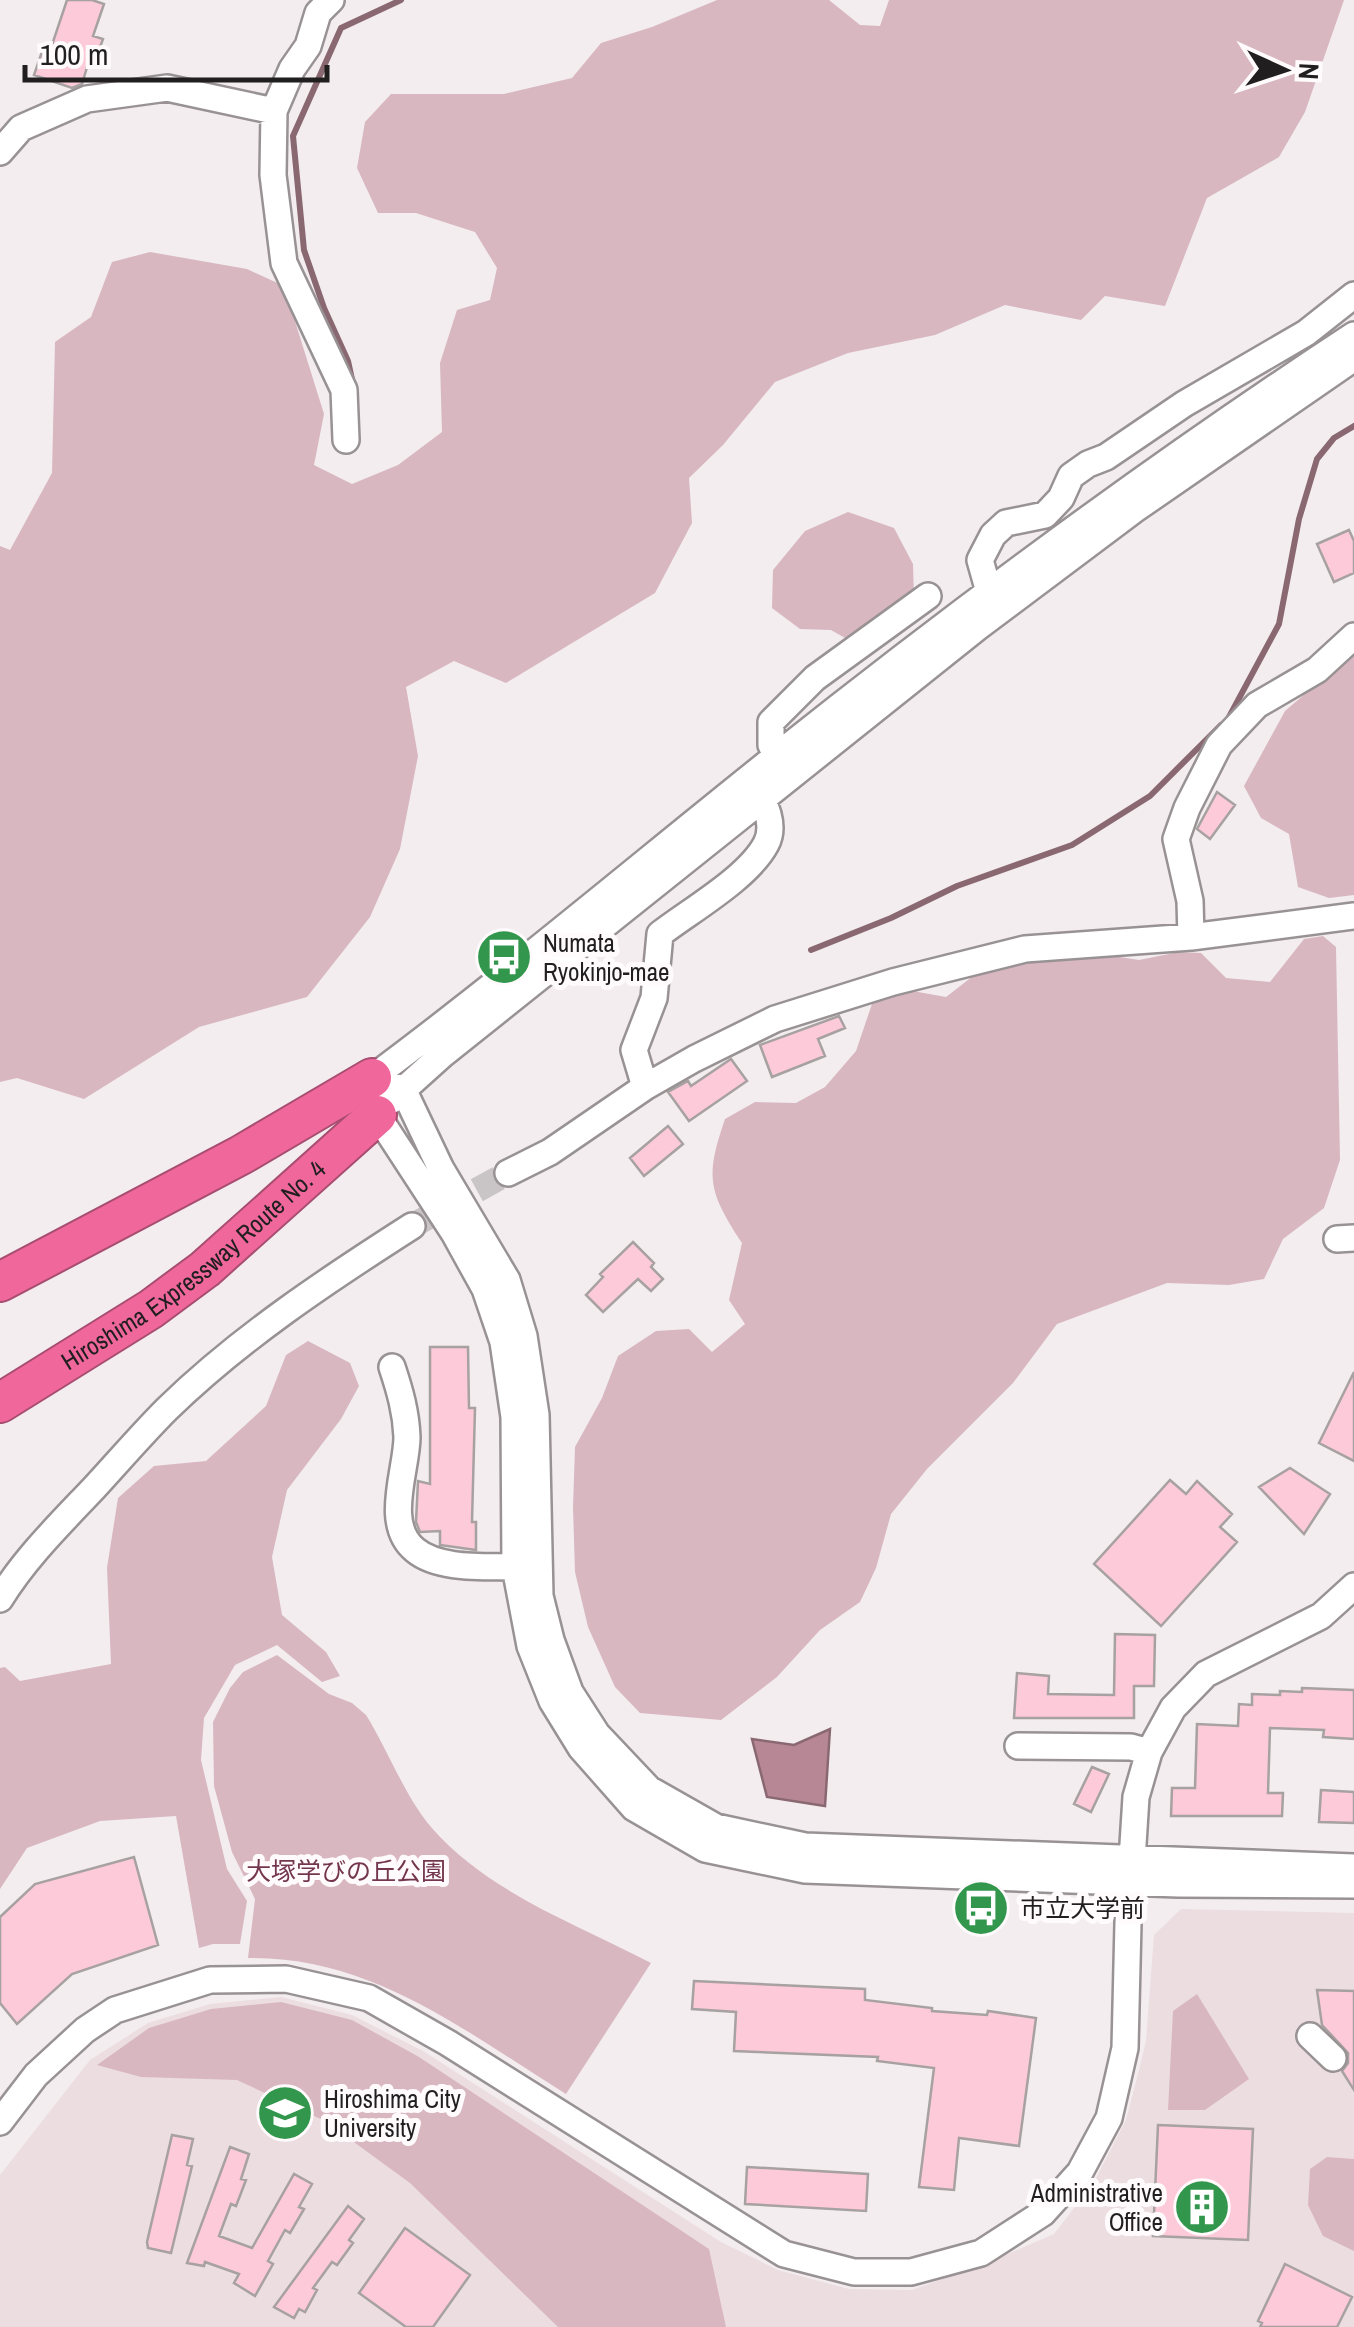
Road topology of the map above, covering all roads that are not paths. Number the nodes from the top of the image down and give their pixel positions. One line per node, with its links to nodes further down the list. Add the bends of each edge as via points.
1 (331, 0): 2 (street, via 318,13)
2 (274, 111): 3 (street, via 167,88 86,100 21,128); 7 (street, via 273,175 284,262 344,390)
3 (0, 152)
4 (1354, 295): 8 (street, via 1306,333 1071,476 1045,515 1006,524 980,560)
5 (1354, 335): 8 (street)
6 (1354, 358): 12 (street, via 1102,533)
7 (346, 440)
8 (988, 592): 11 (street)
9 (928, 596): 11 (street, via 815,678 772,722)
10 (1354, 636): 14 (street, via 1317,670 1256,705 1219,744 1176,839)
11 (777, 756): 16 (street)
12 (762, 800): 15 (street, via 770,815 768,841 750,866 660,934 654,998 634,1050); 16 (street)
13 (1354, 916): 14 (street)
14 (1191, 937): 15 (street, via 1025,949 892,982 775,1019)
15 (645, 1087): 17 (street)
16 (384, 1094): 19 (highway, Hiroshima Expressway Route No. 4, via 241,1156); 21 (highway, Hiroshima Expressway Route No. 4, via 205,1269); 22 (street, via 485,1289 503,1342 514,1417); 28 (street, via 441,1169 506,1280 524,1336 536,1415 540,1596 570,1692 623,1761 650,1789 716,1827 805,1846)
17 (508, 1173)
18 (412, 1226): 24 (street, via 257,1331 168,1408)
19 (0, 1282)
20 (392, 1368): 22 (street, via 407,1442 401,1529 414,1550 444,1562)
21 (0, 1404)
22 (515, 1567): 28 (street, via 530,1646 552,1702 582,1748 634,1808 705,1849 805,1870)
23 (1354, 1586): 26 (street, via 1322,1616 1206,1674 1173,1708)
24 (0, 1599)
25 (1018, 1746): 26 (street)
26 (1149, 1752): 28 (street, via 1136,1797)
27 (1354, 1867): 28 (street)
28 (1132, 1870): 29 (street); 32 (street, via 1125,2048 1109,2118 1080,2172 1044,2213 981,2253 910,2272 854,2272 784,2254 368,1998 286,1979 210,1980 115,2010 36,2075)
29 (1354, 1885)
30 (1310, 2036): 31 (street)
31 (1332, 2058)
32 (0, 2122)

